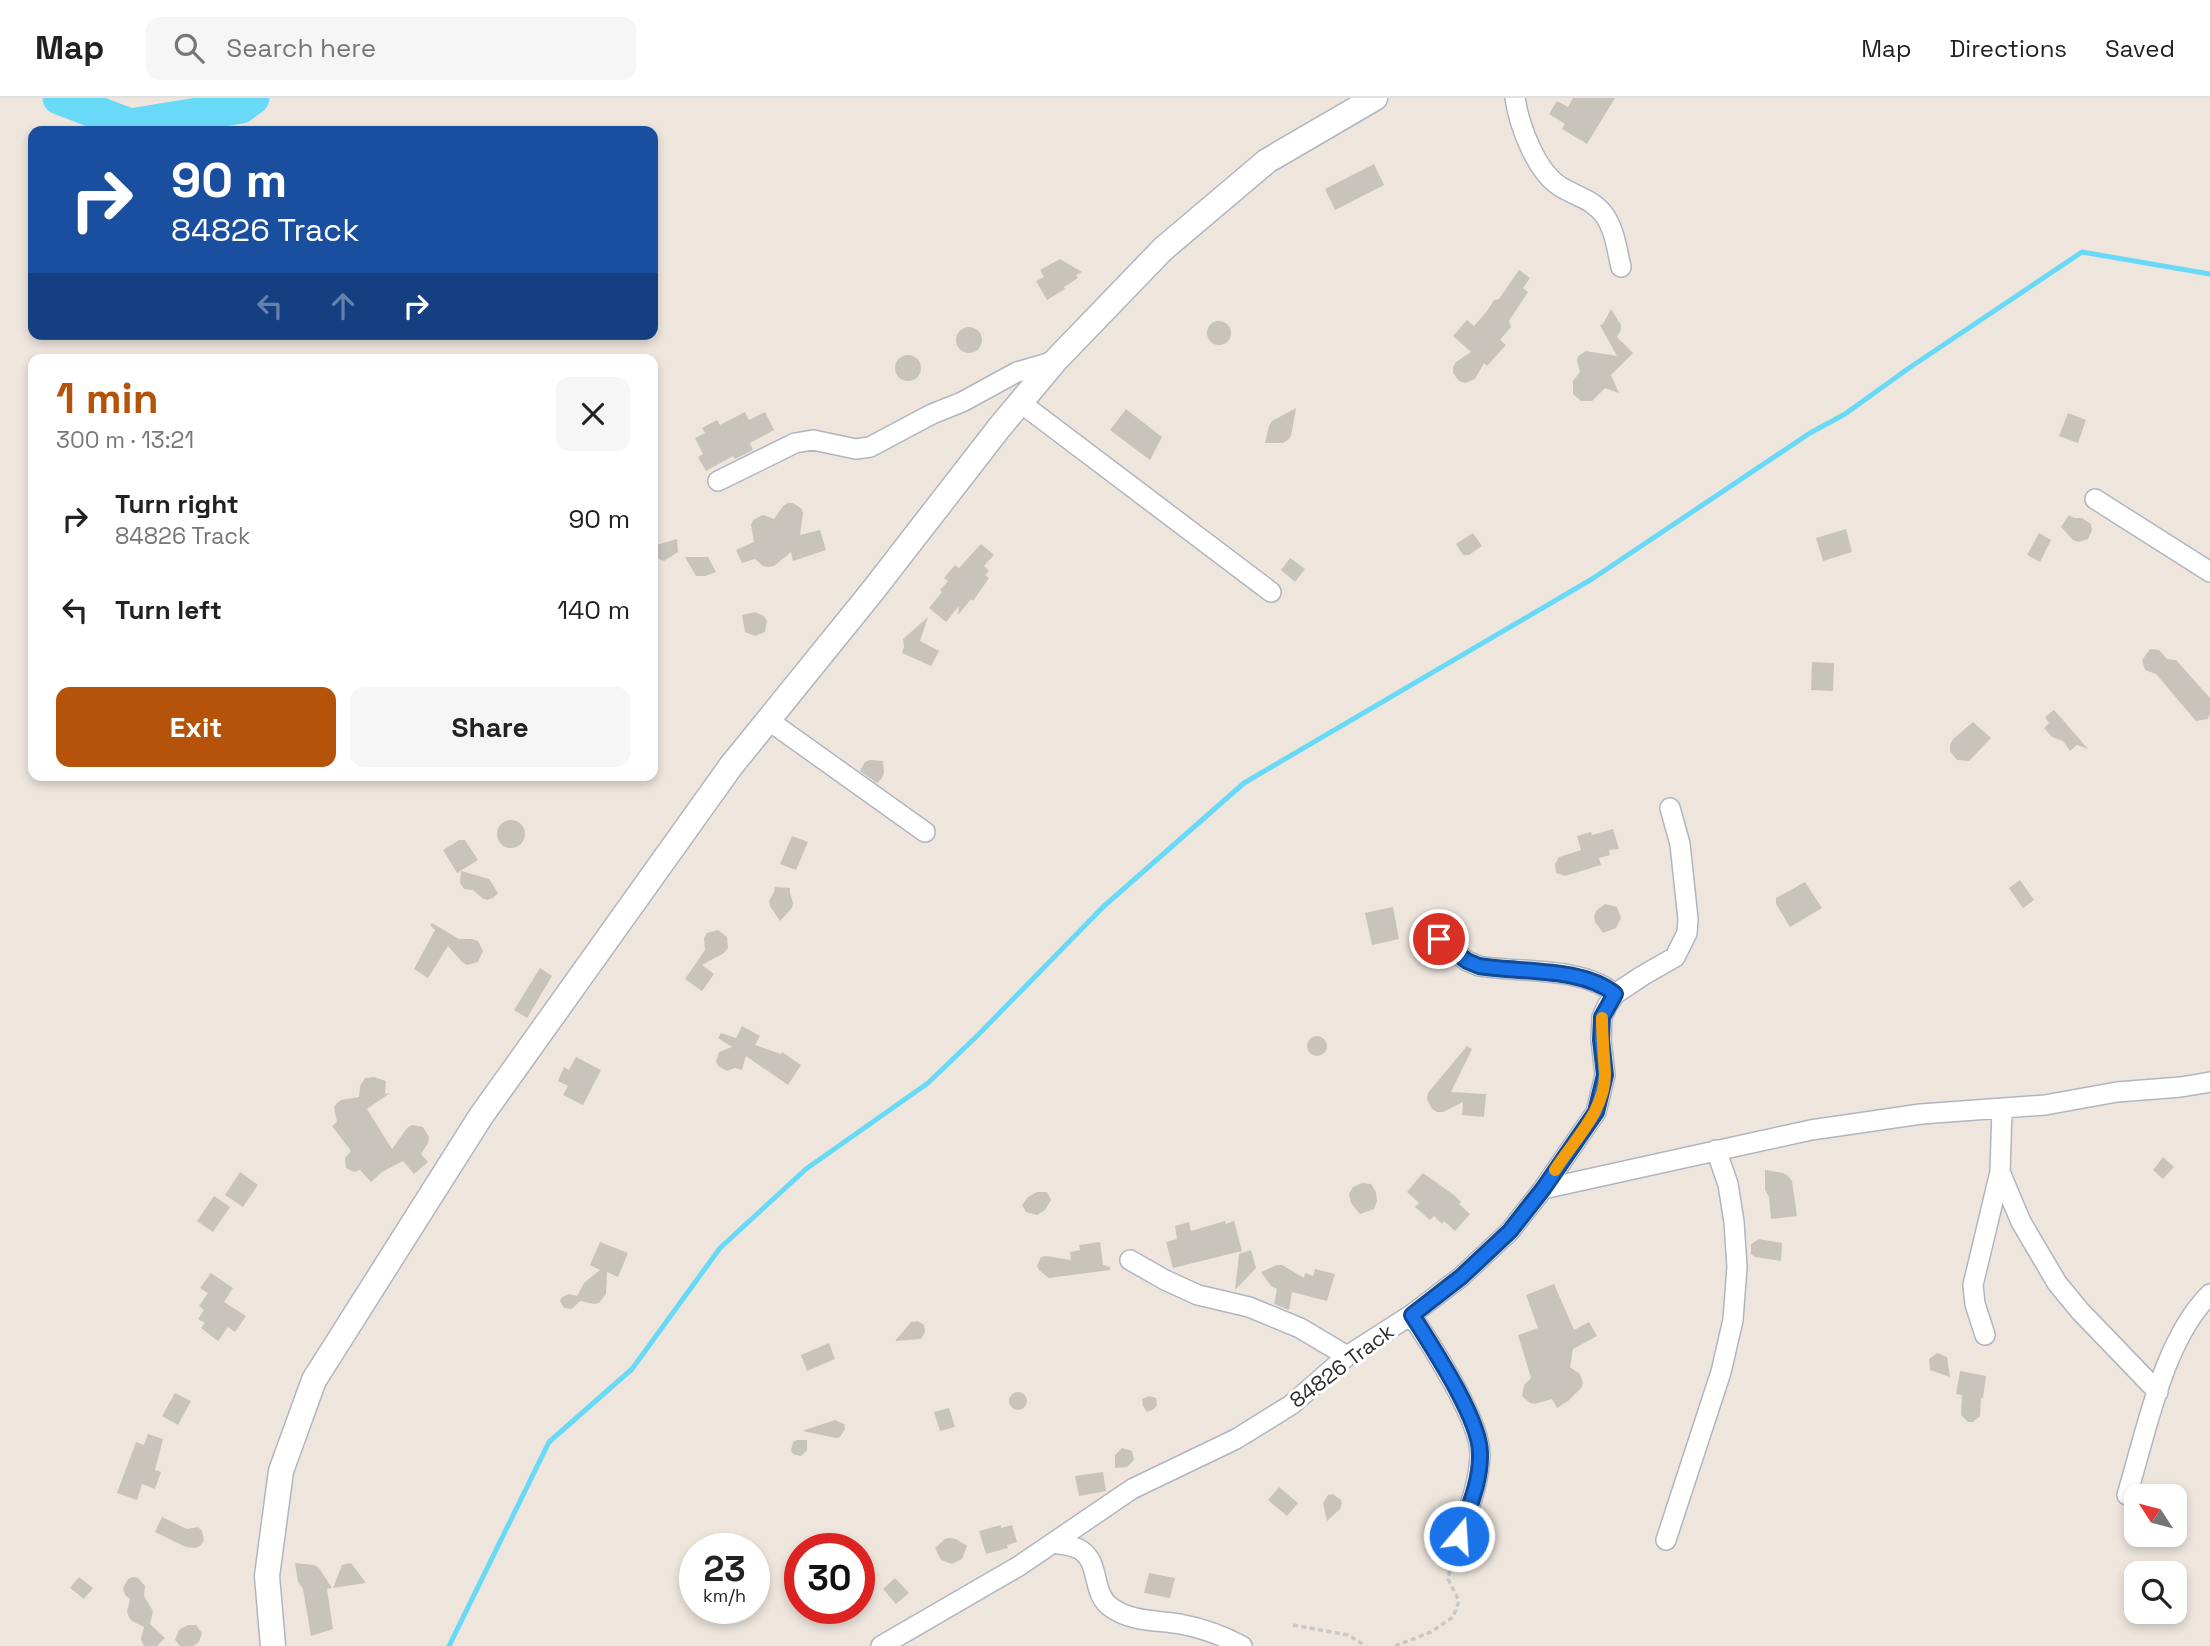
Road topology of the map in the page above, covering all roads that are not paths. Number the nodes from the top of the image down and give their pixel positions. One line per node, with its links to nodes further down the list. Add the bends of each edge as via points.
1 (1375, 98): 4 (street, via 1267,161 1163,249)
2 (1515, 98): 3 (street, via 1518,117 1545,171 1557,185 1596,205 1613,230)
3 (1621, 267)
4 (1055, 361): 5 (street); 6 (street, via 1017,373 870,447 856,449 813,440 796,443)
5 (1021, 402): 9 (street); 10 (street)
6 (718, 481)
7 (2095, 499): 8 (street)
8 (2210, 572)
9 (1271, 592)
10 (768, 720): 12 (street); 30 (street, via 481,1116 314,1380 281,1471 268,1576)
11 (1670, 808): 14 (street, via 1680,844 1687,933 1675,957)
12 (925, 832)
13 (1425, 929): 14 (street, via 1479,966 1581,978)
14 (1615, 994): 19 (street, 84826 Track, via 1602,1017 1605,1075 1596,1112)
15 (2210, 1082): 16 (street)
16 (2002, 1109): 17 (street, via 1921,1114); 18 (street)
17 (1716, 1150): 19 (street); 27 (street, via 1734,1222 1733,1320 1721,1372)
18 (2000, 1172): 23 (street, via 1973,1285); 25 (street, via 2021,1222 2057,1283)
19 (1543, 1189): 22 (street, 84826 Track, via 1510,1231)
20 (1130, 1260): 24 (street, via 1198,1295 1249,1307 1300,1328)
21 (2210, 1294): 25 (street, via 2184,1329)
22 (1412, 1315): 24 (street, 84826 Track); 29 (street, via 1477,1434 1476,1485)
23 (1985, 1335)
24 (1347, 1356): 28 (street, 84826 Track, via 1291,1405 1236,1439 1132,1489)
25 (2158, 1392): 26 (street)
26 (2130, 1484)
27 (1666, 1540)
28 (1053, 1543): 31 (street, 84826 Track); 32 (street, via 1072,1546 1089,1556 1099,1592 1117,1612 1182,1624)
29 (1454, 1555)
30 (273, 1646)
31 (881, 1646)
32 (1242, 1646)

